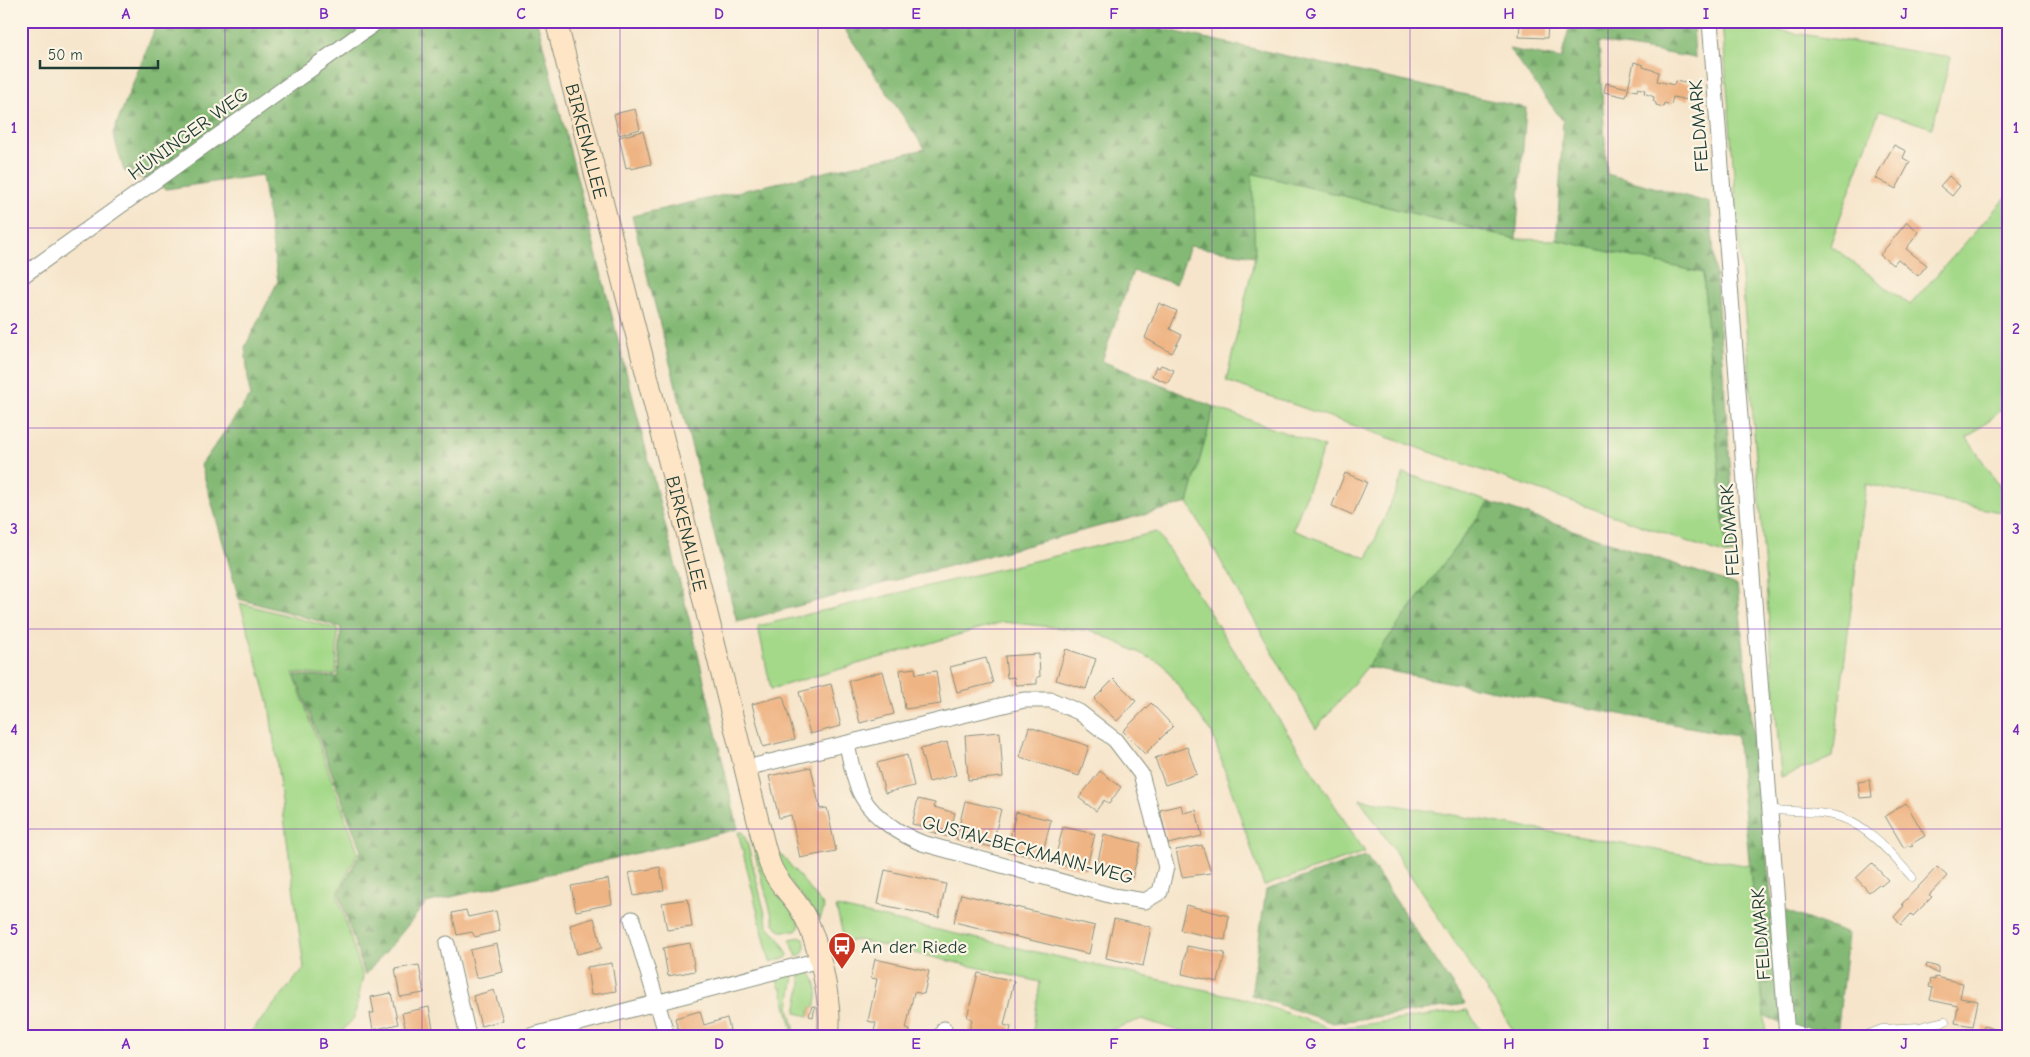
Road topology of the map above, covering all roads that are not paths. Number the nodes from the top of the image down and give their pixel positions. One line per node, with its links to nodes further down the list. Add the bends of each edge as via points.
1 (378, 21): 4 (street, HÜNINGER WEG)
2 (556, 21): 6 (street, BIRKENALLEE)
3 (1710, 21): 7 (street, FELDMARK)
4 (21, 277)
5 (847, 745): 5 (street, GUSTAV-BECKMANN-WEG, via 1024,700 1051,700 1079,712 1115,740 1141,774 1166,867 1160,892 1145,901 1114,896 906,836 863,799); 6 (street, GUSTAV-BECKMANN-WEG)
6 (746, 768): 11 (street, BIRKENALLEE, via 771,867 781,886 801,908 813,932)
7 (1770, 810): 8 (lane, via 1838,816 1852,822 1882,846); 14 (street, FELDMARK)
8 (1912, 877)
9 (632, 919): 12 (street)
10 (447, 944): 15 (street)
11 (819, 960): 12 (street); 18 (street, BIRKENALLEE, via 829,1002)
12 (658, 1003): 16 (street); 17 (street)
13 (1945, 1022): 20 (lane, via 1882,1029)
14 (1787, 1032): 19 (lane, via 1795,1029)
15 (468, 1036)
16 (530, 1036)
17 (667, 1036)
18 (828, 1036)
19 (1815, 1036)
20 (1864, 1036)

